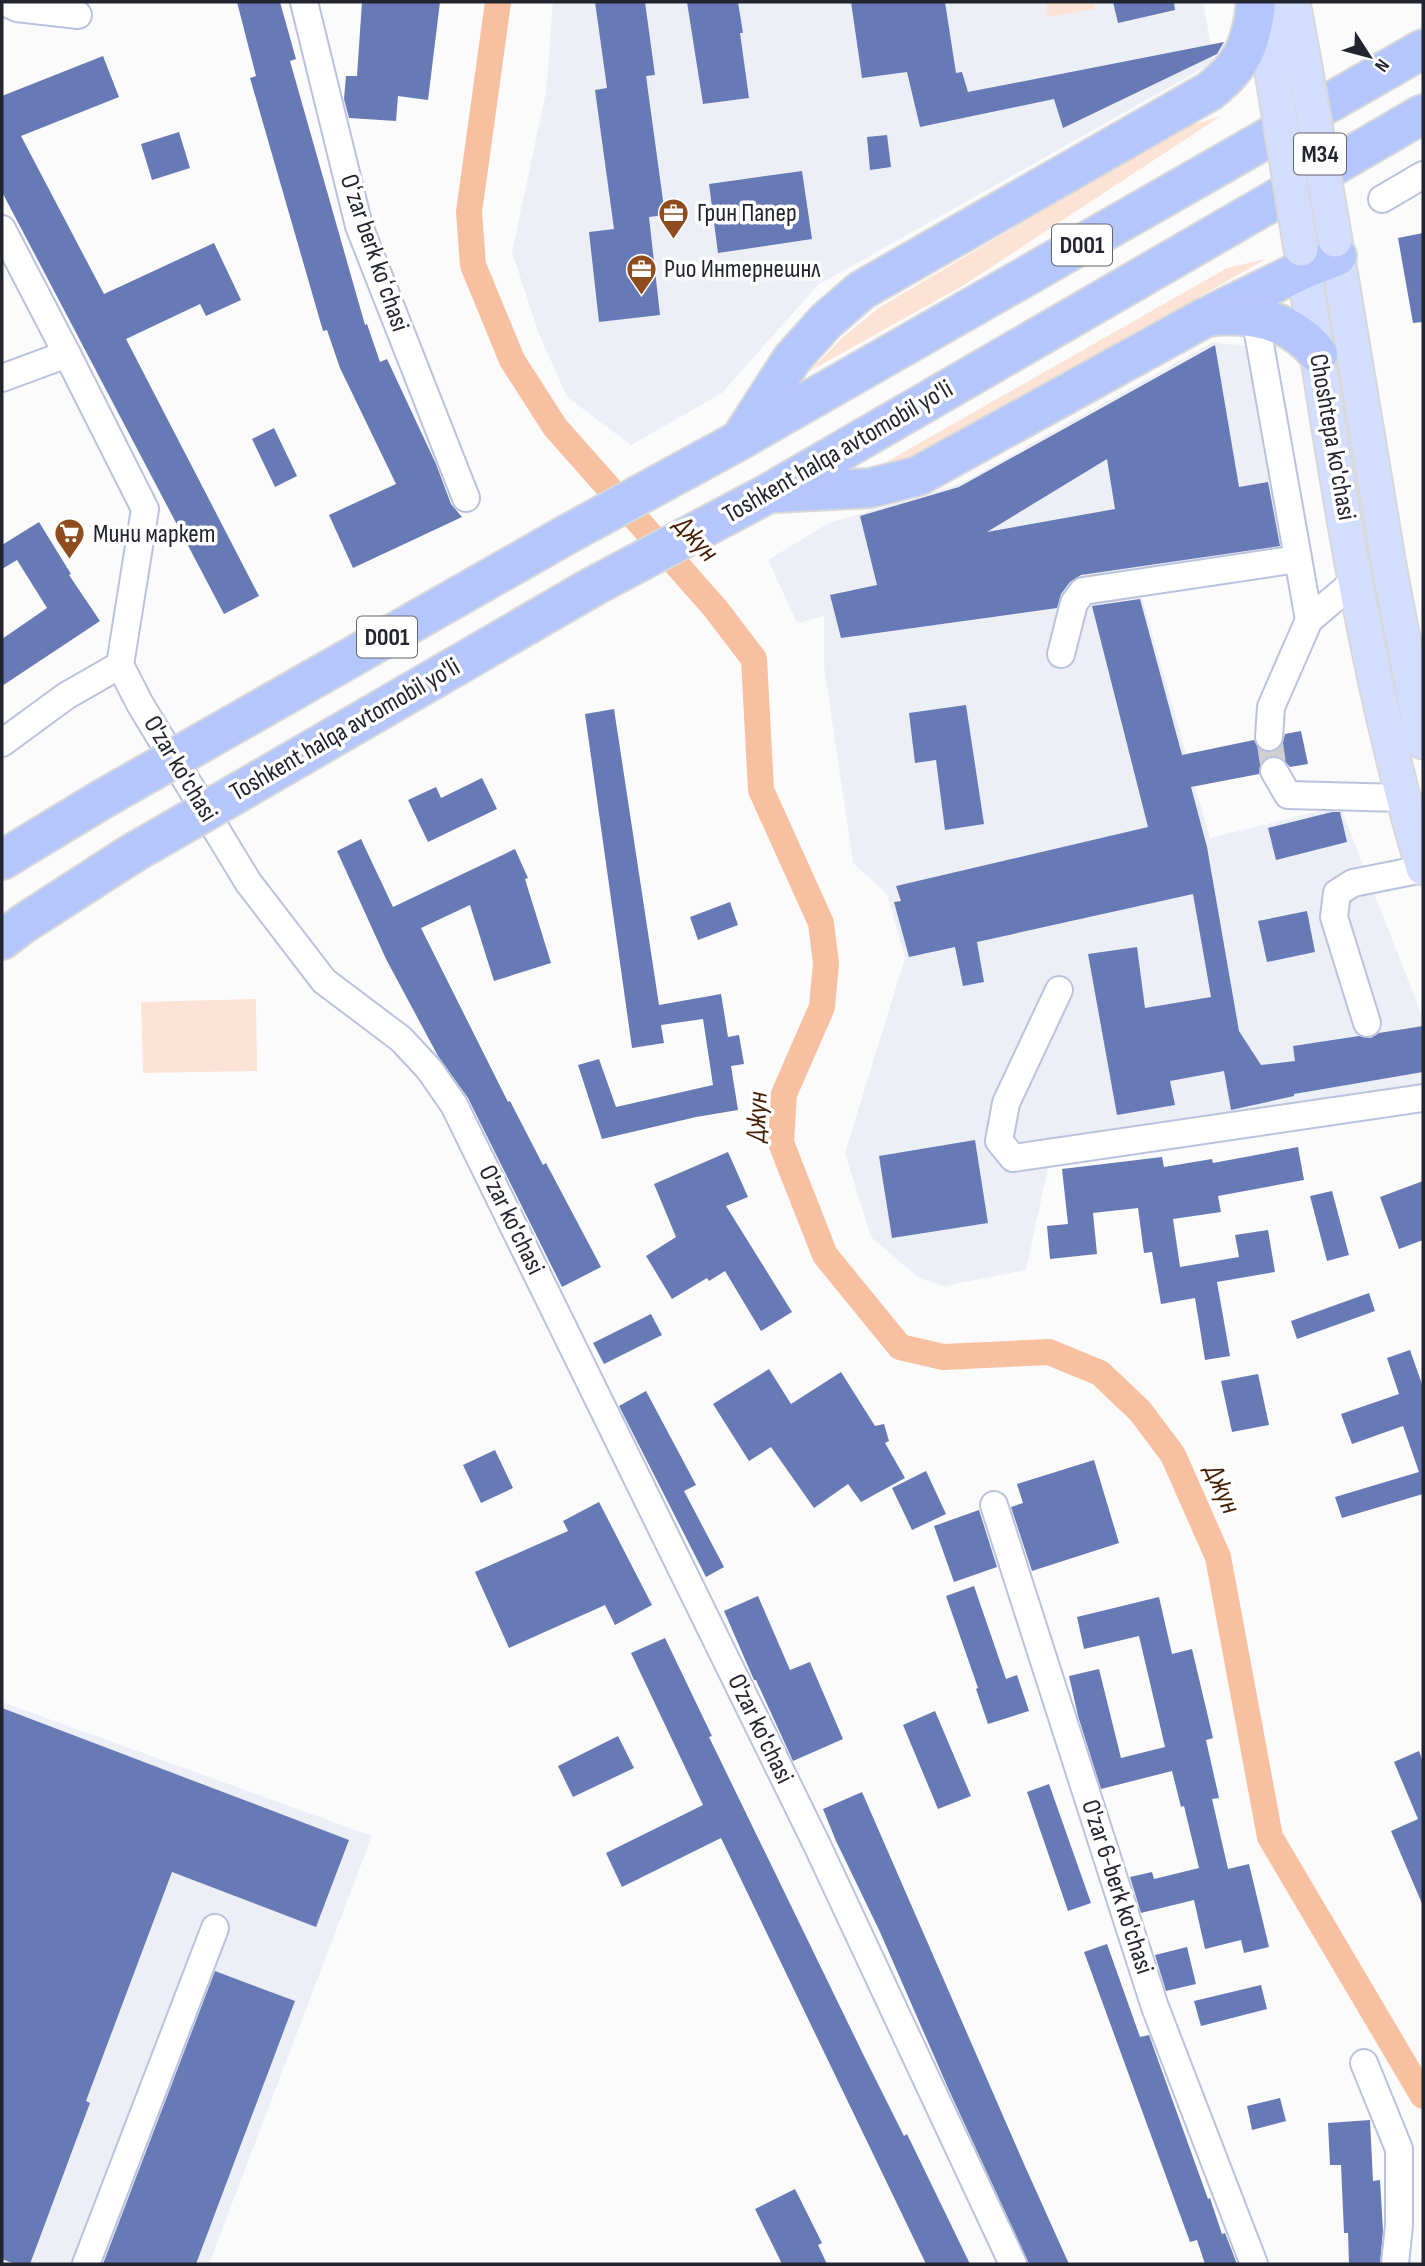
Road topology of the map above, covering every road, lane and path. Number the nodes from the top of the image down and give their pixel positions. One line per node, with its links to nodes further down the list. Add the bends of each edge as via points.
1 (4, 2): 5 (street, via 17,8)
2 (304, 2): 19 (street, Oʻzar berk koʻchasi, via 359,226)
3 (1258, 2): 11 (main road, Choshtepa ko'chasi / M34, bridge); 17 (highway, via 1247,48 1222,81 862,290 792,359)
4 (1293, 2): 11 (main road, Choshtepa ko'chasi / M34, bridge, via 1305,67)
5 (78, 15)
6 (1423, 49): 17 (highway, D001)
7 (1423, 114): 18 (highway, Toshkent halqa avtomobil yo'li / D001)
8 (1423, 175): 9 (street)
9 (1382, 200)
10 (2, 229): 14 (street)
11 (1319, 253): 12 (highway); 15 (main road, Choshtepa ko'chasi); 26 (main road, Choshtepa ko'chasi)
12 (1206, 317): 15 (highway, via 1241,315 1276,323 1299,335); 18 (highway, via 918,476 870,488)
13 (1258, 333): 20 (street)
14 (67, 354): 16 (street); 24 (street, via 145,509)
15 (1318, 354): 21 (main road, Choshtepa ko'chasi)
16 (2, 378)
17 (740, 440): 30 (highway, D001, bridge)
18 (769, 493): 32 (highway, Toshkent halqa avtomobil yo'li / D001, bridge, via 594,586 133,853)
19 (466, 498)
20 (1298, 559): 22 (street); 23 (street, via 1083,591 1074,603)
21 (1356, 580): 22 (street); 29 (main road, Choshtepa ko'chasi)
22 (1309, 620): 25 (street, via 1270,707)
23 (1061, 654)
24 (120, 665): 27 (street, via 66,696); 40 (street, O'zar ko'chasi, via 248,882 324,981 401,1039 454,1105 817,1845)
25 (1269, 737)
26 (1423, 742)
27 (2, 743)
28 (1274, 771): 29 (street, via 1288,795)
29 (1402, 798): 31 (main road, Choshtepa ko'chasi)
30 (2, 860)
31 (1423, 869): 34 (street, via 1353,883 1336,893 1334,917)
32 (2, 940)
33 (1059, 990): 35 (street, via 1006,1104 999,1141 1013,1158)
34 (1367, 1023)
35 (1423, 1098)
36 (994, 1505): 41 (street, O'zar 6-berk ko'chasi, via 1155,2007)
37 (215, 1928): 39 (street)
38 (1364, 2063): 42 (street, via 1399,2148)
39 (86, 2264)
40 (1013, 2264)
41 (1254, 2264)
42 (1395, 2264)

